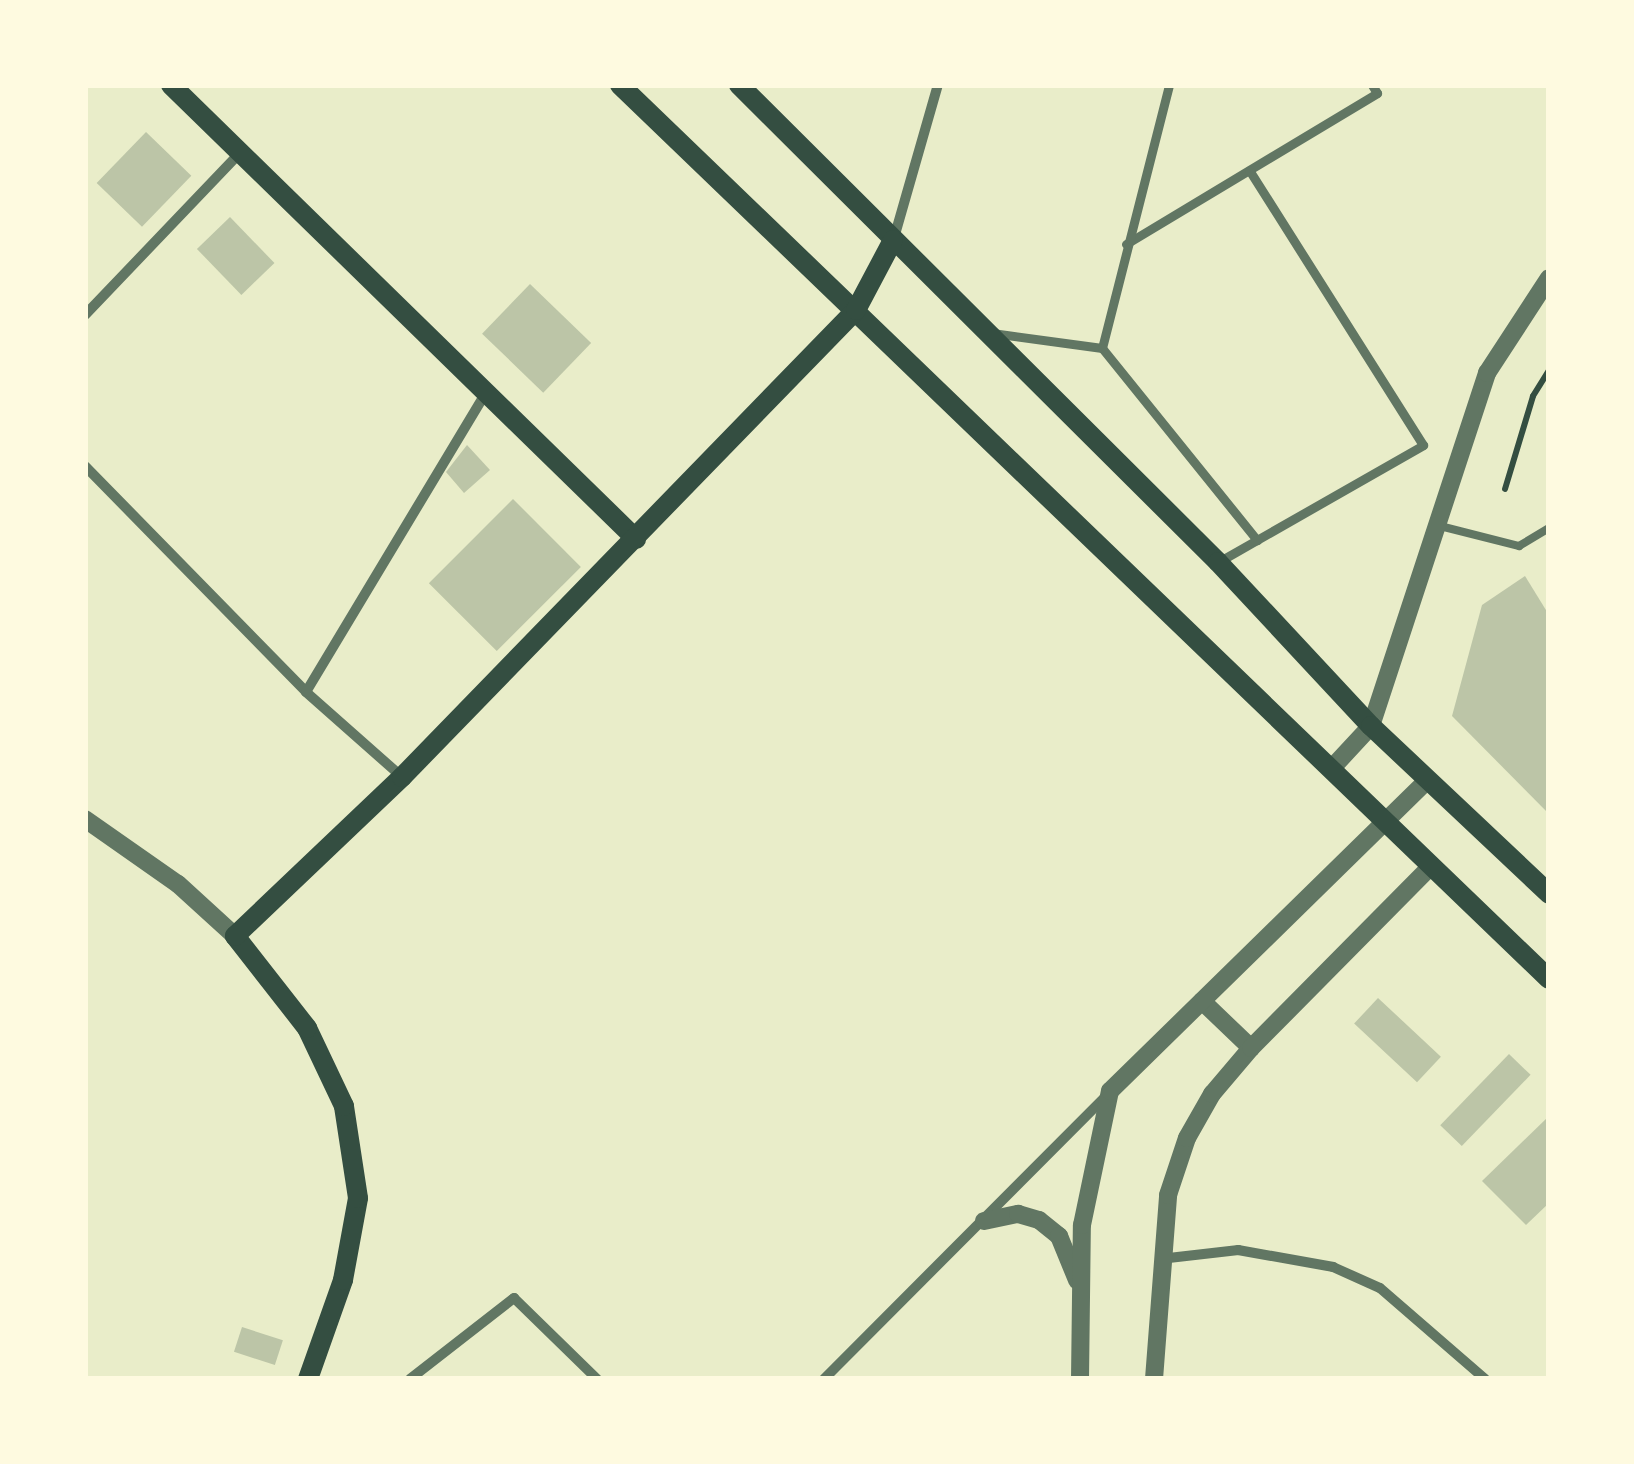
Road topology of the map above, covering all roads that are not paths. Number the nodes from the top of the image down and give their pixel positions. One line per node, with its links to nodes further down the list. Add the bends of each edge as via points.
1 (171, 85): 7 (main road)
2 (620, 85): 12 (main road)
3 (739, 85): 9 (main road)
4 (938, 85): 9 (street)
5 (1169, 85): 10 (street)
6 (1372, 85): 8 (street, via 1377,93)
7 (240, 152): 13 (street); 16 (main road)
8 (1249, 170): 10 (street); 21 (street, via 1423,445)
9 (893, 240): 12 (main road); 14 (main road)
10 (1126, 244): 15 (street)
11 (1549, 278): 18 (street, via 1486,373)
12 (856, 310): 20 (main road); 25 (main road)
13 (85, 315)
14 (985, 332): 15 (street); 22 (main road)
15 (1102, 348): 21 (street)
16 (486, 392): 20 (main road); 23 (street)
17 (85, 466): 23 (street)
18 (1436, 525): 19 (lane, via 1519,546); 24 (street)
19 (1549, 528)
20 (636, 538): 26 (main road)
21 (1257, 540): 22 (street)
22 (1218, 562): 24 (main road)
23 (306, 692): 26 (street)
24 (1371, 726): 25 (street); 27 (main road)
25 (1332, 768): 29 (main road)
26 (402, 777): 32 (main road)
27 (1428, 780): 29 (street); 31 (main road)
28 (85, 819): 32 (street, via 178,884)
29 (1385, 822): 30 (main road); 34 (street)
30 (1430, 867): 33 (main road); 35 (street)
31 (1549, 894)
32 (235, 936): 40 (main road, via 307,1028 344,1106 358,1198 344,1280)
33 (1549, 979)
34 (1202, 1001): 35 (street); 36 (street)
35 (1251, 1048): 38 (street, via 1186,1138 1168,1194)
36 (1110, 1091): 37 (street); 39 (street, via 1091,1160)
37 (984, 1221): 39 (street, via 1018,1214 1039,1220 1059,1236); 43 (street)
38 (1159, 1259): 45 (street); 46 (street, via 1238,1250 1333,1267 1380,1288)
39 (1082, 1294): 44 (street)
40 (308, 1379)
41 (410, 1379): 42 (street, via 514,1298)
42 (597, 1379)
43 (824, 1379)
44 (1080, 1379)
45 (1154, 1379)
46 (1485, 1379)

